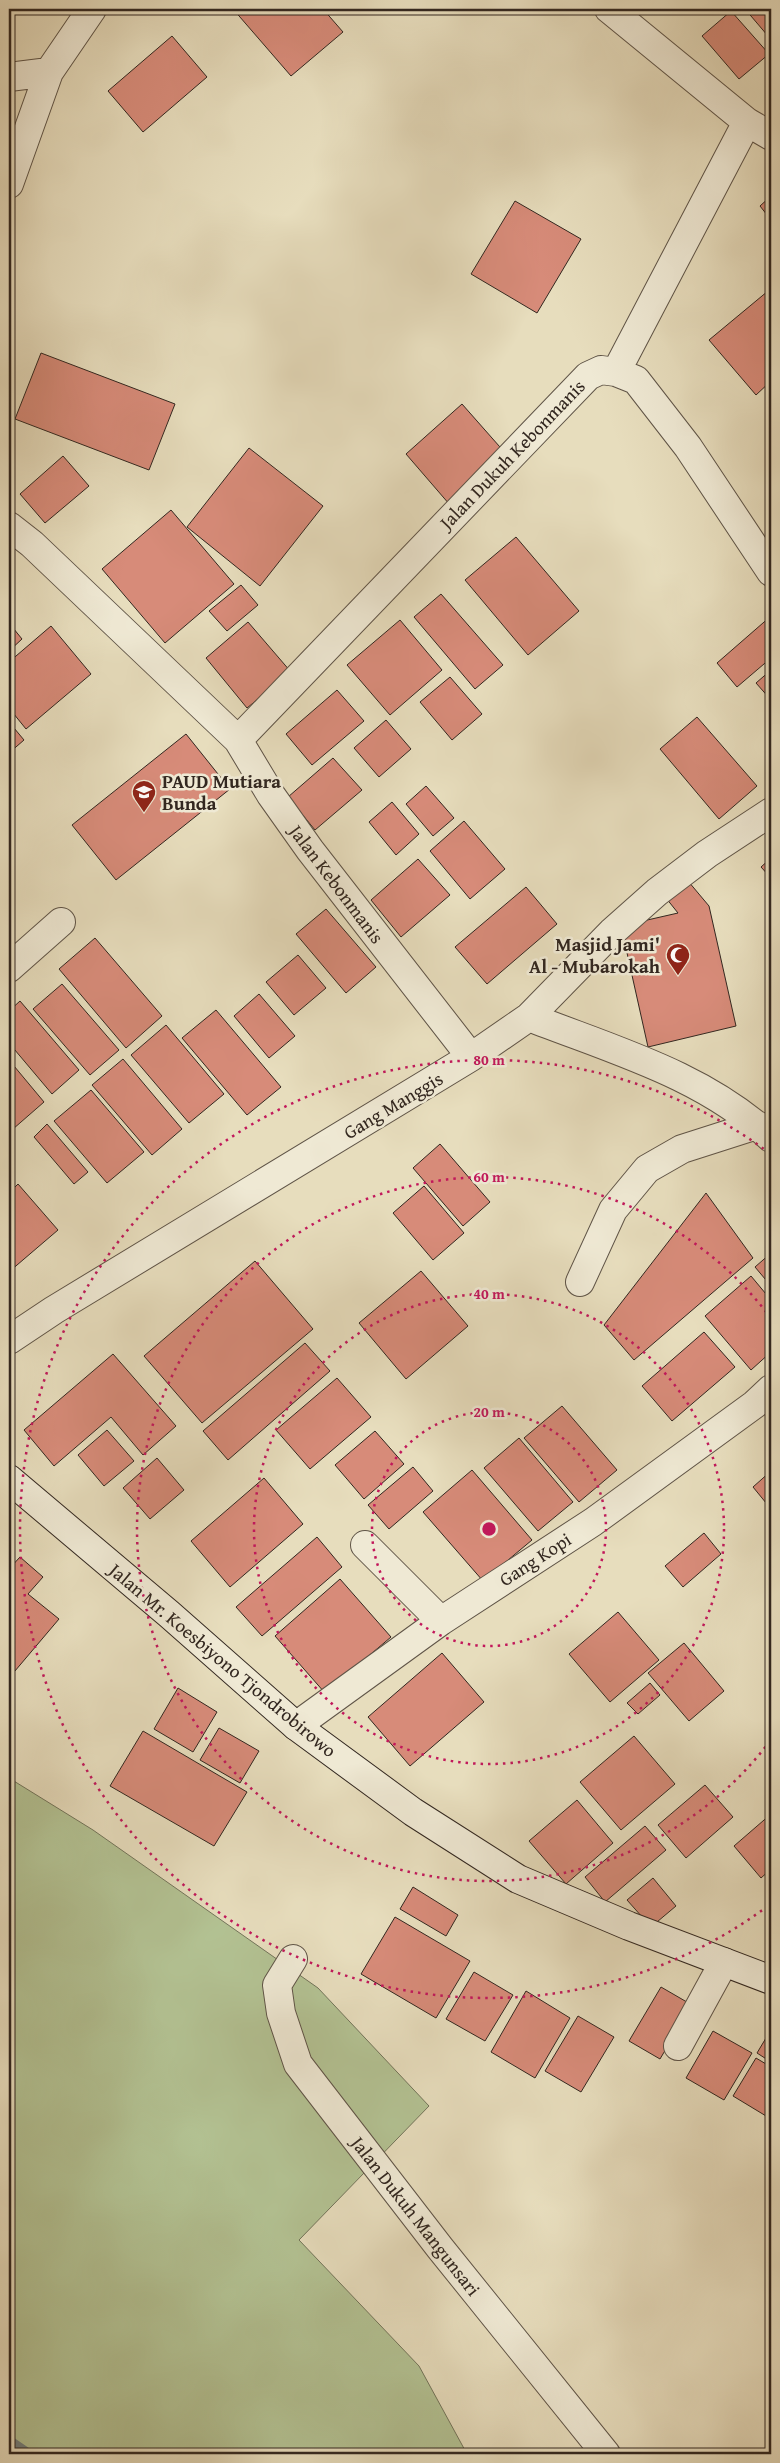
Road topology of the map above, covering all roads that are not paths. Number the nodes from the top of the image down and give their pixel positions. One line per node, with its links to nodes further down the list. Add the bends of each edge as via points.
1 (609, 9): 5 (street)
2 (87, 11): 3 (street)
3 (49, 72): 4 (street); 7 (street)
4 (9, 77)
5 (747, 122): 6 (street); 8 (street)
6 (771, 136)
7 (9, 184)
8 (616, 372): 10 (street, via 636,380 688,447); 11 (street, Jalan Dukuh Kebonmanis, via 601,370 588,376)
9 (9, 526): 11 (street, Jalan Kebonmanis, via 32,544)
10 (771, 572)
11 (238, 740): 16 (street, Jalan Kebonmanis, via 271,795 310,850)
12 (771, 812): 15 (street, Gang Manggis, via 657,892 612,932)
13 (61, 922): 14 (street)
14 (9, 968)
15 (529, 1017): 16 (street, Gang Manggis); 17 (street, via 668,1070 710,1092)
16 (471, 1057): 19 (street, Gang Manggis)
17 (764, 1131): 18 (street, via 682,1148 647,1169 613,1210)
18 (580, 1282)
19 (9, 1340)
20 (771, 1389): 23 (street, Gang Kopi, via 593,1522)
21 (9, 1479): 24 (street, Jalan Mr. Koesbiyono Tjondrobirowo)
22 (365, 1545): 23 (street)
23 (441, 1621): 24 (street, Gang Kopi)
24 (296, 1726): 26 (street, Jalan Mr. Koesbiyono Tjondrobirowo, via 413,1812 518,1879)
25 (293, 1959): 29 (street, Jalan Dukuh Mangunsari, via 277,1985 281,2013 298,2064 440,2248)
26 (724, 1962): 27 (street, Jalan Mr. Koesbiyono Tjondrobirowo); 28 (street)
27 (771, 1980)
28 (678, 2046)
29 (606, 2454)

